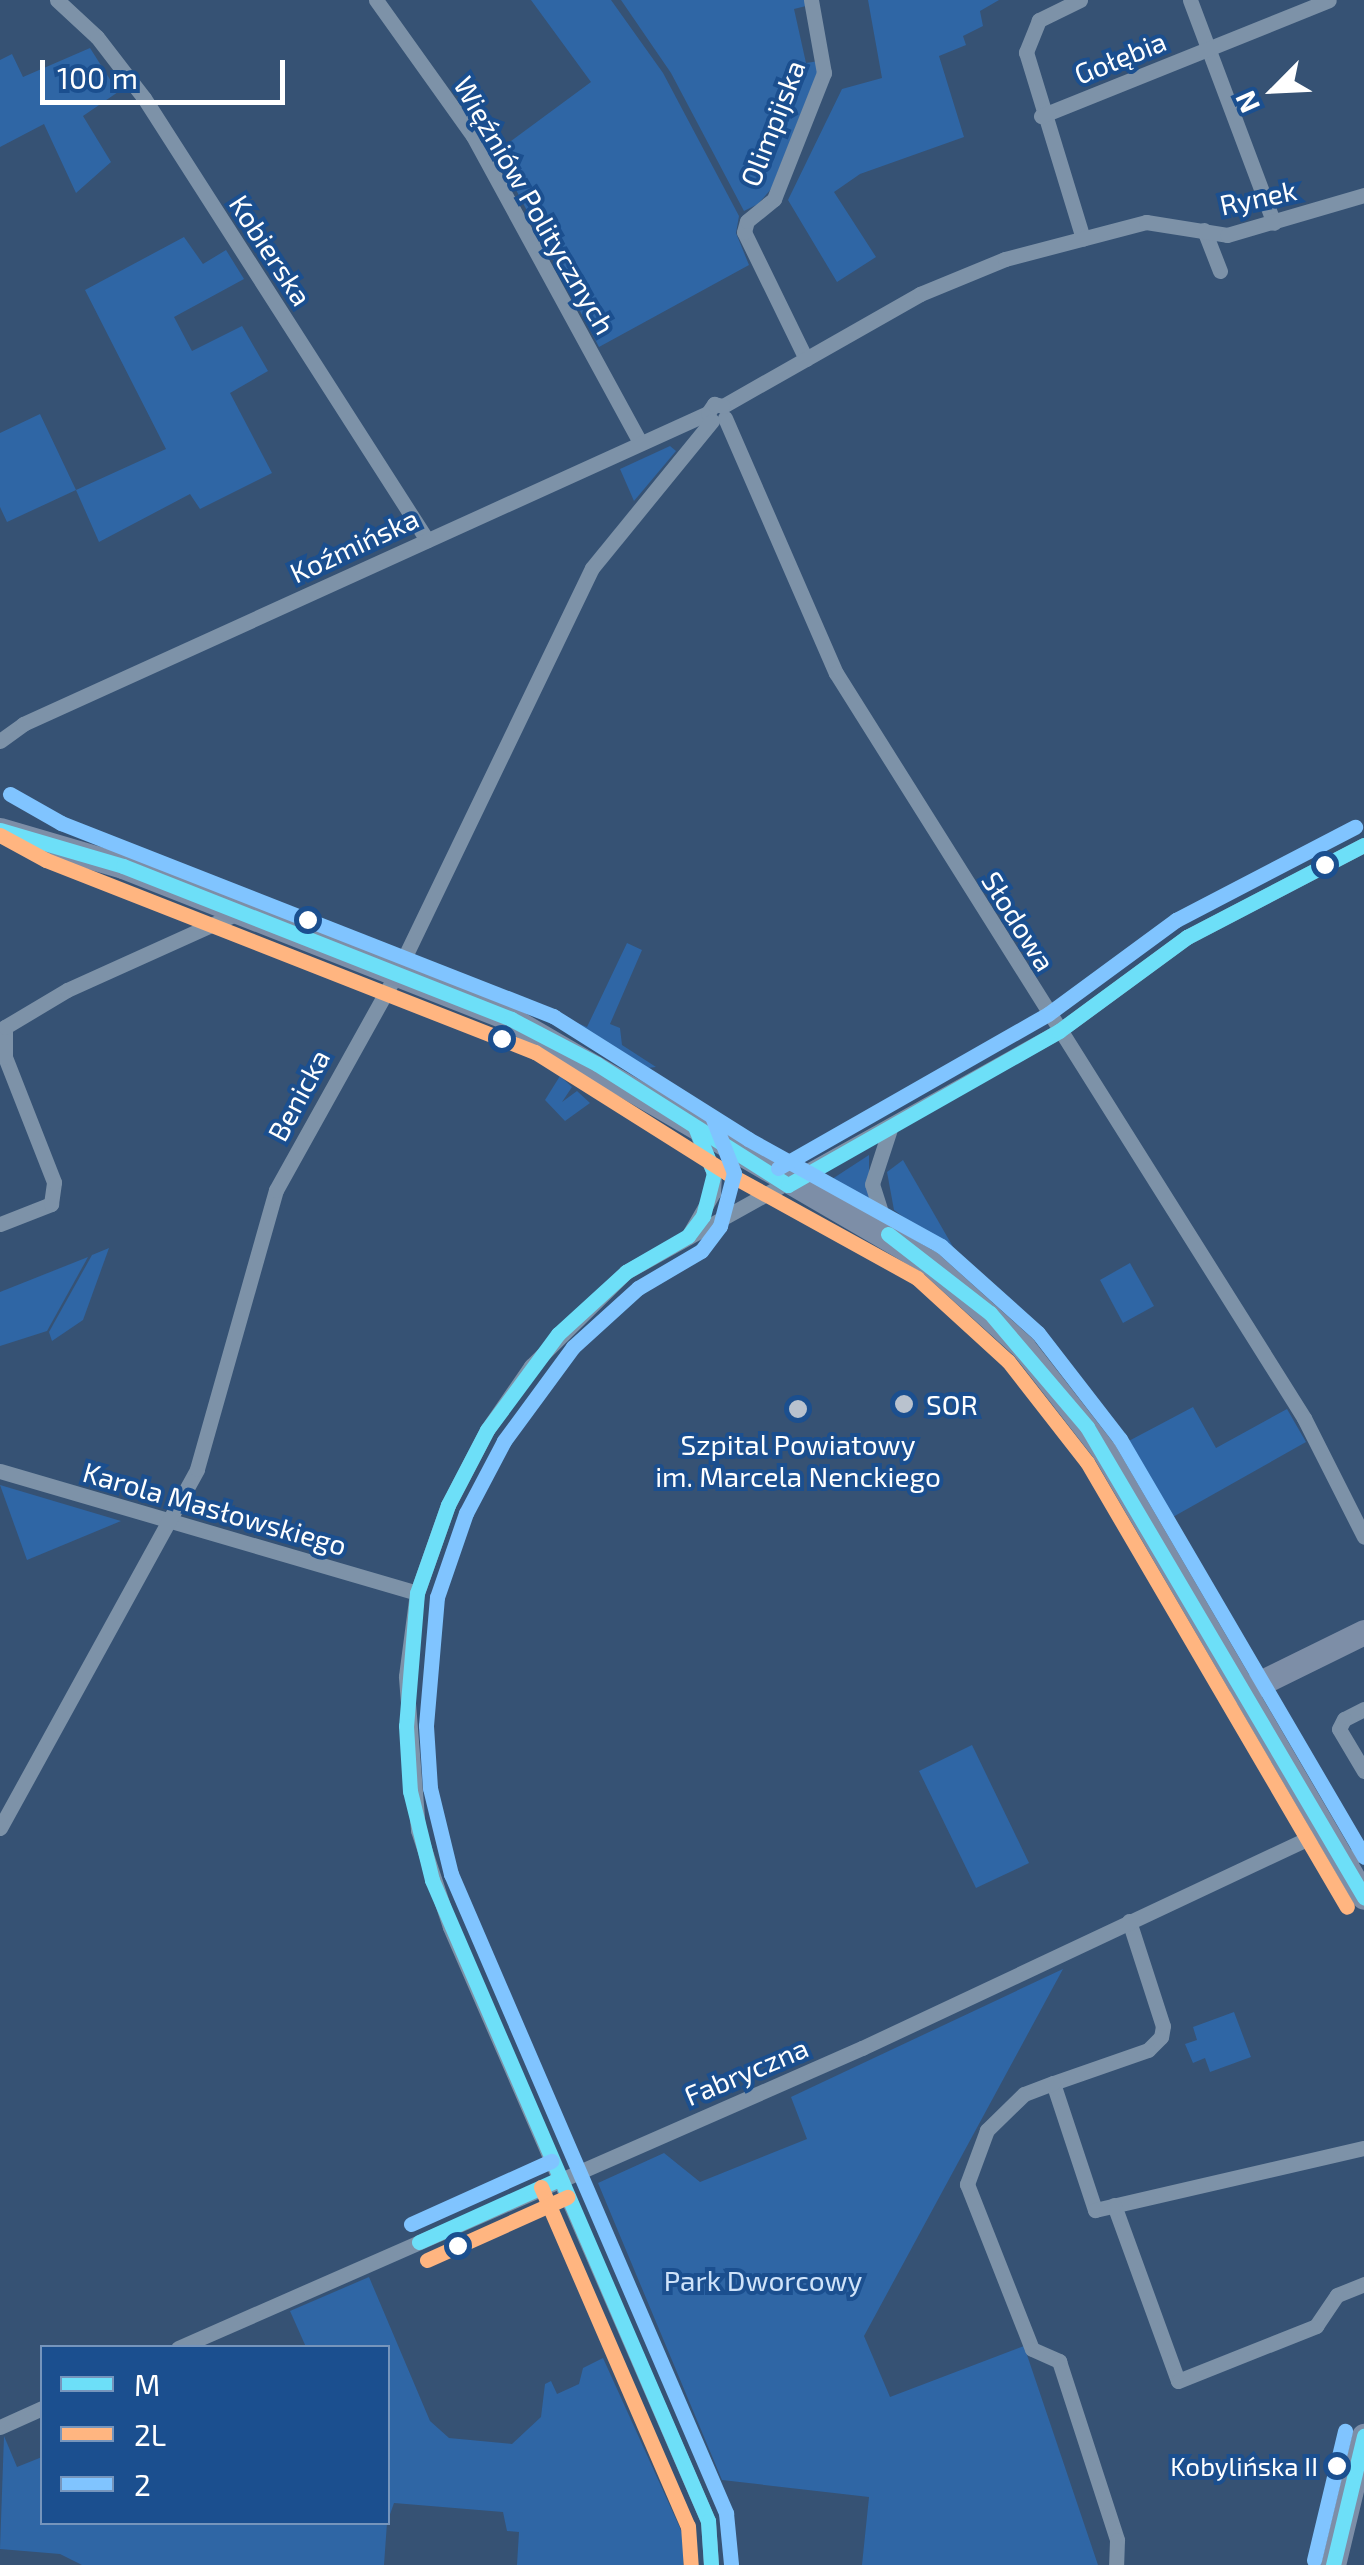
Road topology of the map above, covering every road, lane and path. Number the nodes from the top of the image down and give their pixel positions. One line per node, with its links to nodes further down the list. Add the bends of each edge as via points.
1 (57, 0): 17 (street, Kobierska, via 97,37 144,98)
2 (376, 0): 16 (street, Więźniów Politycznych, via 473,136)
3 (811, 0): 14 (street, Olimpijska, via 824,73 774,198 747,221 744,232)
4 (1080, 0): 8 (street, via 1031,29 1026,52)
5 (1190, 0): 7 (street)
6 (1329, 0): 7 (street, Gołębia)
7 (1208, 48): 8 (street, Gołębia); 10 (street)
8 (1042, 116): 12 (street)
9 (1364, 195): 10 (street, Rynek)
10 (1274, 223): 11 (street, Rynek, via 1227,235)
11 (1204, 230): 12 (street, Koźmińska, via 1146,222); 13 (street, Rynek)
12 (1083, 239): 14 (street, Koźmińska, via 951,279)
13 (1220, 271)
14 (812, 356): 15 (street, Koźmińska)
15 (717, 415): 16 (street, Koźmińska); 26 (street, Benicka, via 592,568); 27 (street, Słodowa, via 836,673)
16 (640, 442): 17 (street, Koźmińska)
17 (427, 540): 18 (street, Koźmińska)
18 (22, 724): 19 (street, Koźmińska); 20 (street, Koźmińska)
19 (0, 728)
20 (0, 741)
21 (0, 812): 23 (main road)
22 (0, 830): 23 (main road)
23 (52, 841): 25 (main road)
24 (1364, 846): 27 (street, via 1187,936)
25 (240, 912): 26 (main road); 31 (street, via 67,990 4,1027 5,1057 54,1182 51,1204)
26 (397, 973): 28 (main road, via 544,1034); 35 (street, Benicka, via 276,1190 217,1408 196,1469)
27 (1059, 1031): 29 (street); 36 (street, Słodowa, via 1329,1464)
28 (694, 1127): 30 (main road); 33 (street, via 714,1173 713,1193)
29 (890, 1129): 30 (street); 32 (street, via 872,1184)
30 (788, 1184): 32 (main road); 33 (street)
31 (0, 1224)
32 (888, 1234): 39 (main road, via 990,1313 1087,1427)
33 (688, 1236): 37 (street, via 611,1284 531,1366 468,1464)
34 (0, 1472): 35 (street, Karola Masłowskiego)
35 (168, 1520): 37 (street, Karola Masłowskiego); 42 (street, Benicka)
36 (1364, 1536)
37 (417, 1593): 49 (street, via 406,1676 418,1830 450,1926)
38 (1364, 1632): 39 (main road)
39 (1242, 1692): 43 (main road)
40 (1364, 1709): 41 (street, via 1344,1719 1339,1730)
41 (1364, 1771)
42 (0, 1828)
43 (1328, 1829): 44 (main road); 46 (street, Fabryczna)
44 (1355, 1856): 45 (main road)
45 (1364, 1898)
46 (1129, 1921): 47 (street, via 1161,2037 1148,2050); 49 (street, Fabryczna, via 862,2048)
47 (1054, 2083): 50 (street, via 1095,2210); 57 (street, via 1024,2094 987,2130 969,2163 967,2184 1032,2349 1059,2361 1118,2540)
48 (1364, 2148): 50 (street)
49 (559, 2178): 52 (street, Fabryczna); 56 (street, via 708,2521)
50 (1114, 2206): 51 (street, via 1178,2381 1316,2326 1336,2295)
51 (1364, 2284)
52 (185, 2345)
53 (40, 2409): 54 (street)
54 (0, 2427)
55 (1364, 2436): 58 (main road)
56 (710, 2565)
57 (1116, 2565)
58 (1333, 2565)

